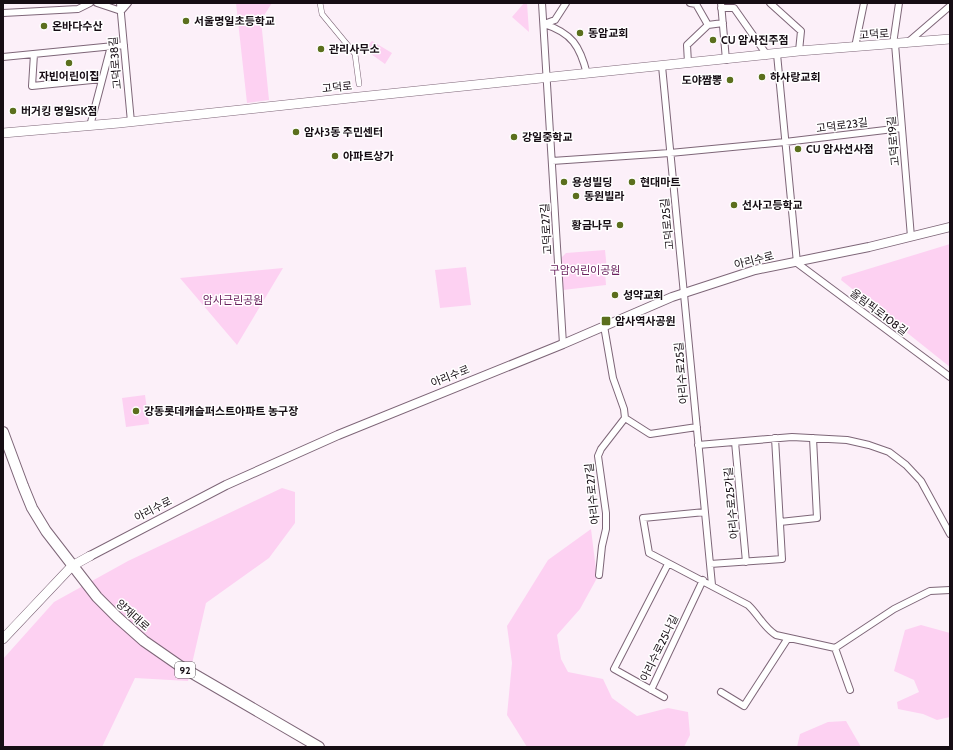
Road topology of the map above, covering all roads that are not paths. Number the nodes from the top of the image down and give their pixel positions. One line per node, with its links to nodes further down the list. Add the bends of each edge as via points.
1 (90, 3): 15 (street, via 78,10)
2 (97, 3): 14 (street)
3 (120, 3): 14 (street, 고덕로38길)
4 (128, 3): 14 (street)
5 (320, 3): 36 (street, via 322,14 355,54)
6 (542, 3): 16 (street, 고덕로27길)
7 (566, 3): 16 (street, via 555,20)
8 (690, 3): 18 (street, via 696,4)
9 (770, 3): 25 (street, via 801,31)
10 (864, 3): 24 (street)
11 (899, 3): 21 (street, 고덕로19길)
12 (721, 5): 17 (street); 28 (street, via 734,8)
13 (950, 6): 20 (street)
14 (120, 11): 22 (street, 고덕로38길)
15 (3, 13)
16 (544, 24): 33 (street, via 571,38 583,56); 34 (street, 고덕로27길)
17 (723, 24): 18 (street); 30 (street)
18 (708, 25): 31 (street, via 686,45)
19 (950, 39): 20 (main road, 고덕로)
20 (906, 43): 21 (main road, 고덕로)
21 (894, 44): 24 (main road, 고덕로); 39 (street, 고덕로19길)
22 (124, 45): 23 (street); 37 (street, 고덕로38길)
23 (111, 46): 26 (street); 35 (street)
24 (855, 47): 25 (main road, 고덕로)
25 (799, 51): 27 (main road, 고덕로)
26 (34, 54): 29 (street); 35 (street, via 32,86)
27 (777, 54): 28 (main road, 고덕로); 41 (street)
28 (767, 55): 30 (main road, 고덕로)
29 (3, 57)
30 (726, 60): 31 (main road, 고덕로)
31 (688, 63): 32 (main road, 고덕로)
32 (662, 66): 33 (main road, 고덕로); 42 (street, 고덕로25길)
33 (587, 74): 34 (main road, 고덕로)
34 (547, 78): 37 (main road, 고덕로); 43 (street, 고덕로27길)
35 (102, 79): 38 (street)
36 (359, 84)
37 (131, 122): 38 (main road, 고덕로)
38 (90, 126): 40 (main road, 고덕로)
39 (902, 128): 41 (street, 고덕로23길); 45 (street, 고덕로19길)
40 (3, 133)
41 (785, 142): 42 (street); 46 (street)
42 (670, 153): 43 (street); 47 (street, 고덕로25길)
43 (552, 161): 49 (street, 고덕로27길)
44 (950, 227): 45 (street, 아리수로)
45 (911, 237): 46 (street, 아리수로)
46 (797, 263): 47 (street, 아리수로, via 756,270); 50 (street, 올림픽로108길)
47 (684, 293): 48 (street, 아리수로); 52 (street, 아리수로25길)
48 (604, 326): 49 (street, 아리수로); 51 (street, via 613,378)
49 (563, 344): 61 (street, 아리수로, via 317,444 226,485)
50 (950, 377)
51 (625, 418): 52 (street, via 650,434); 66 (street, 아리수로27길, via 600,449 598,456 606,513)
52 (696, 427): 57 (street, 아리수로25길)
53 (3, 432): 65 (main road, 양재대로 / 92, via 32,508)
54 (775, 438): 55 (street); 56 (street); 59 (street)
55 (813, 438): 59 (street, via 818,518); 60 (street, via 847,440 889,452 921,481)
56 (735, 442): 57 (street); 62 (street, 아리수로25가길)
57 (698, 445): 58 (street, 아리수로25길)
58 (705, 512): 63 (street, via 644,518 649,553); 64 (street, 아리수로25길)
59 (780, 522): 62 (street, via 782,559)
60 (950, 534)
61 (90, 556): 65 (main road, 아리수로)
62 (746, 562): 64 (street)
63 (668, 564): 67 (street); 73 (street, 아리수로25나길, via 614,669)
64 (710, 564): 68 (street, 아리수로25길)
65 (72, 566): 71 (main road, 아리수로); 77 (main road, 양재대로 / 92, via 117,617 167,658)
66 (599, 575)
67 (703, 580): 68 (street); 73 (street, 아리수로25나길)
68 (712, 586): 70 (street, via 748,605 768,630)
69 (950, 590): 72 (street, via 930,591 894,609)
70 (788, 638): 72 (street); 75 (street, via 744,706)
71 (3, 639)
72 (835, 648): 74 (street)
73 (651, 690): 76 (street)
74 (850, 690)
75 (721, 692)
76 (664, 697)
77 (320, 747)

